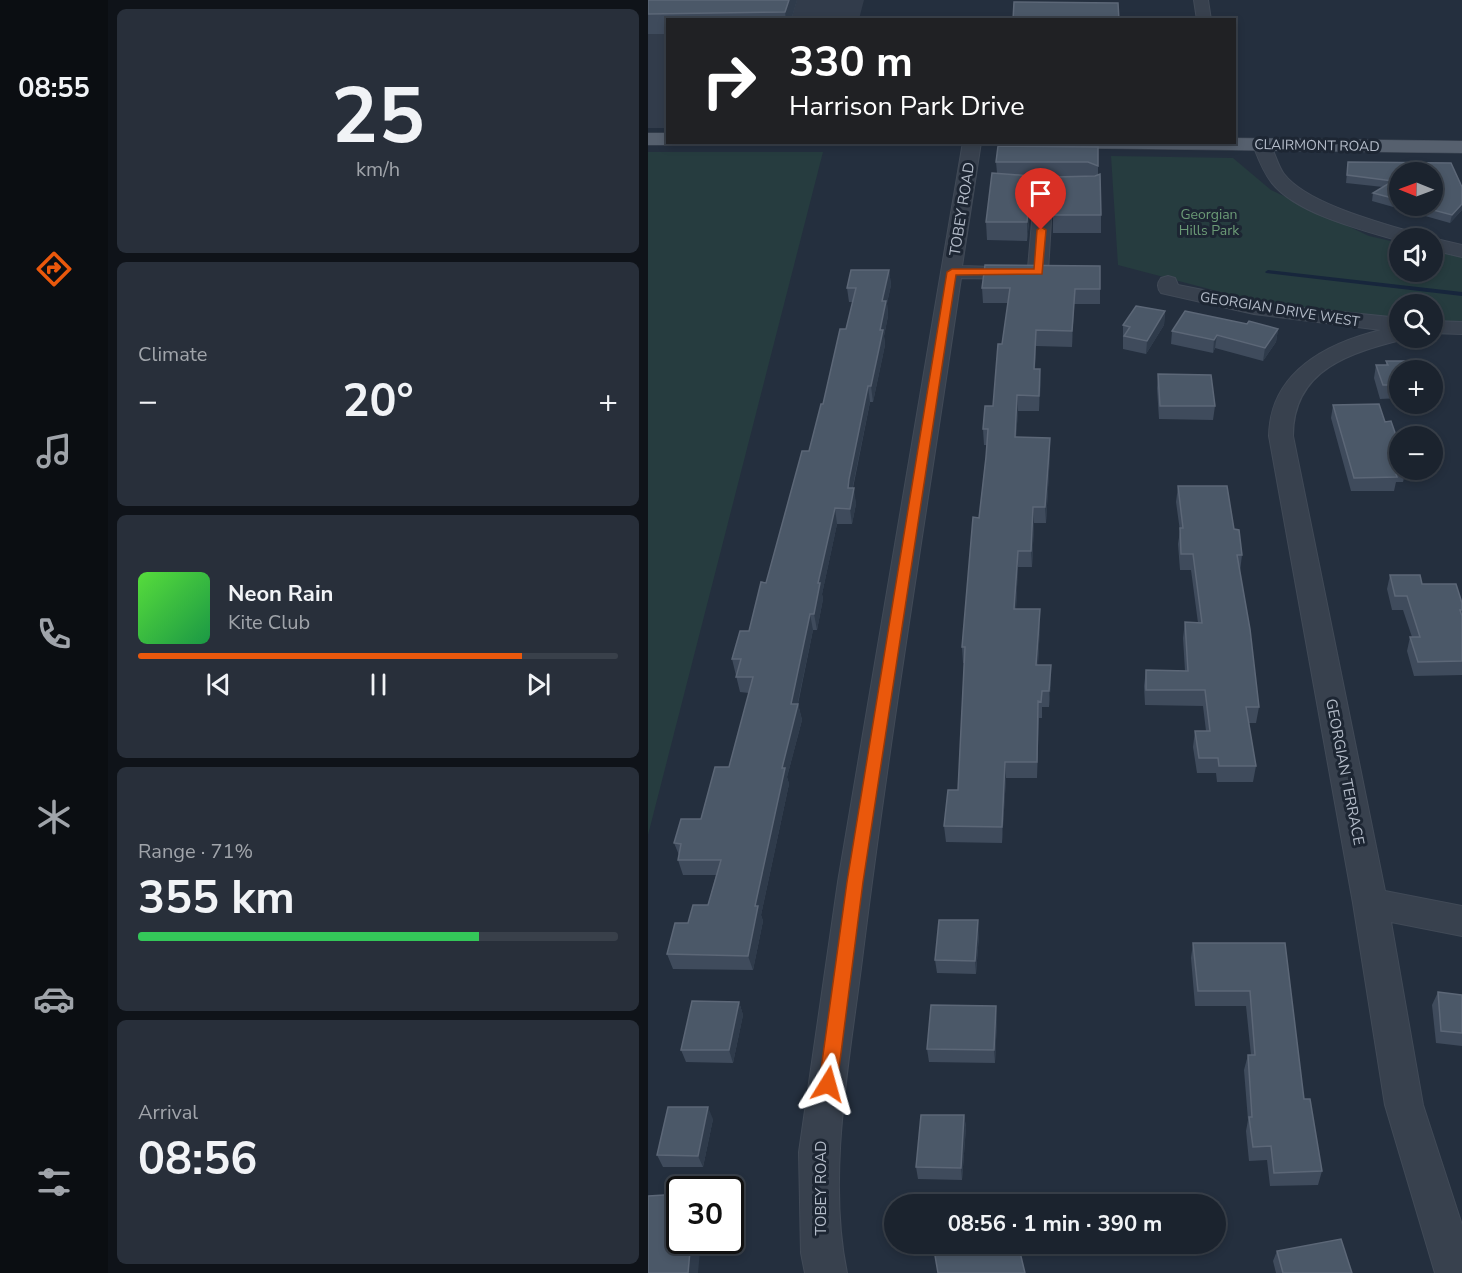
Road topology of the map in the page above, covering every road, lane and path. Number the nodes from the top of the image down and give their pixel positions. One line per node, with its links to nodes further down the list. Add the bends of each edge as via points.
1 (1201, 0): 2 (street)
2 (1204, 18)
3 (648, 139): 4 (main road)
4 (666, 139)
5 (972, 144): 15 (street, TOBEY ROAD)
6 (1224, 144): 7 (main road, CLAIRMONT ROAD)
7 (1262, 145): 8 (main road, CLAIRMONT ROAD); 12 (street, via 1276,177 1294,192 1336,213)
8 (1462, 147)
9 (1024, 187): 10 (street)
10 (1044, 187): 11 (street); 16 (street)
11 (1066, 187)
12 (1389, 231)
13 (1443, 247): 14 (street)
14 (1462, 251)
15 (952, 272): 16 (street); 25 (street, TOBEY ROAD, via 855,882 819,1152)
16 (1038, 272): 17 (street)
17 (1060, 273)
18 (1168, 282): 19 (street, GEORGIAN DRIVE WEST, via 1168,289 1223,302 1332,320)
19 (1389, 324)
20 (1443, 327): 21 (street)
21 (1462, 328)
22 (1389, 336): 23 (street, GEORGIAN TERRACE, via 1345,348 1296,385 1283,409 1281,436)
23 (1370, 903): 24 (street); 26 (street, GEORGIAN TERRACE, via 1404,1104)
24 (1462, 921)
25 (826, 1273)
26 (1456, 1273)

